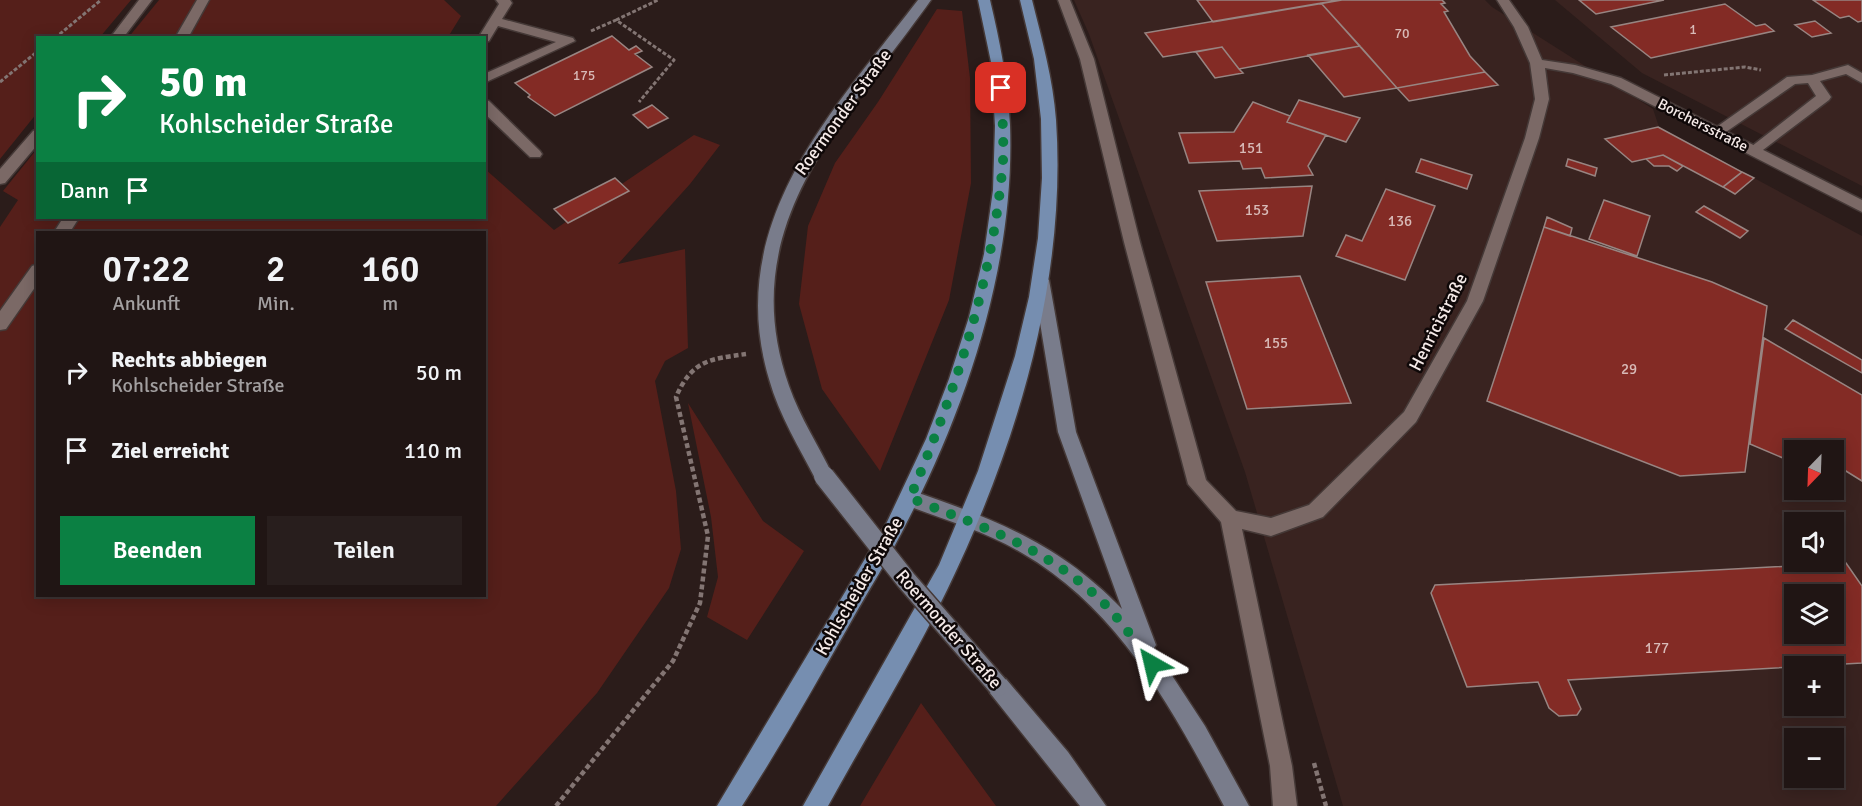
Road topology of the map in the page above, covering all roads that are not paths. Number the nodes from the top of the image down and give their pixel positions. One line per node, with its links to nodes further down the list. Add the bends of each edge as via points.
1 (146, 0): 10 (street)
2 (203, 0): 11 (street)
3 (502, 0): 9 (street, via 506,3)
4 (925, 0): 33 (main road, Roermonder Straße, bridge, via 821,137 790,188 779,214 766,276 770,350 782,394 824,476)
5 (984, 0): 27 (main road, Kohlscheider Straße, via 1001,88 1003,159 994,239 965,355)
6 (1026, 0): 25 (main road, via 1046,78 1051,134 1050,201)
7 (1064, 0): 28 (street, via 1087,59 1198,484)
8 (1503, 0): 13 (street, Henricistraße, via 1521,27)
9 (495, 21): 12 (street); 14 (street, via 568,41)
10 (118, 36)
11 (182, 36)
12 (485, 36)
13 (1537, 63): 18 (street, Borchersstraße, via 1616,81); 28 (street, Henricistraße, via 1542,99 1535,128 1475,302 1410,417 1316,510 1271,527)
14 (486, 78)
15 (1812, 79): 16 (street, via 1848,69); 18 (street, via 1792,80); 20 (street, via 1824,97)
16 (1862, 79)
17 (486, 106): 21 (street)
18 (1718, 131): 20 (street, Borchersstraße)
19 (36, 136): 22 (street)
20 (1754, 150): 23 (street, Borchersstraße)
21 (535, 154)
22 (0, 179)
23 (1862, 207)
24 (36, 273): 26 (street)
25 (1041, 280): 29 (main road, via 1010,408); 30 (main road, via 1067,432)
26 (0, 324)
27 (910, 498): 29 (main road); 31 (main road, Kohlscheider Straße, via 772,740)
28 (1230, 518): 35 (street, via 1281,766)
29 (968, 521): 30 (main road, via 1028,546 1058,565 1095,594); 32 (main road, via 940,583)
30 (1152, 664): 34 (main road)
31 (729, 806)
32 (815, 806)
33 (1094, 806)
34 (1237, 806)
35 (1285, 806)

